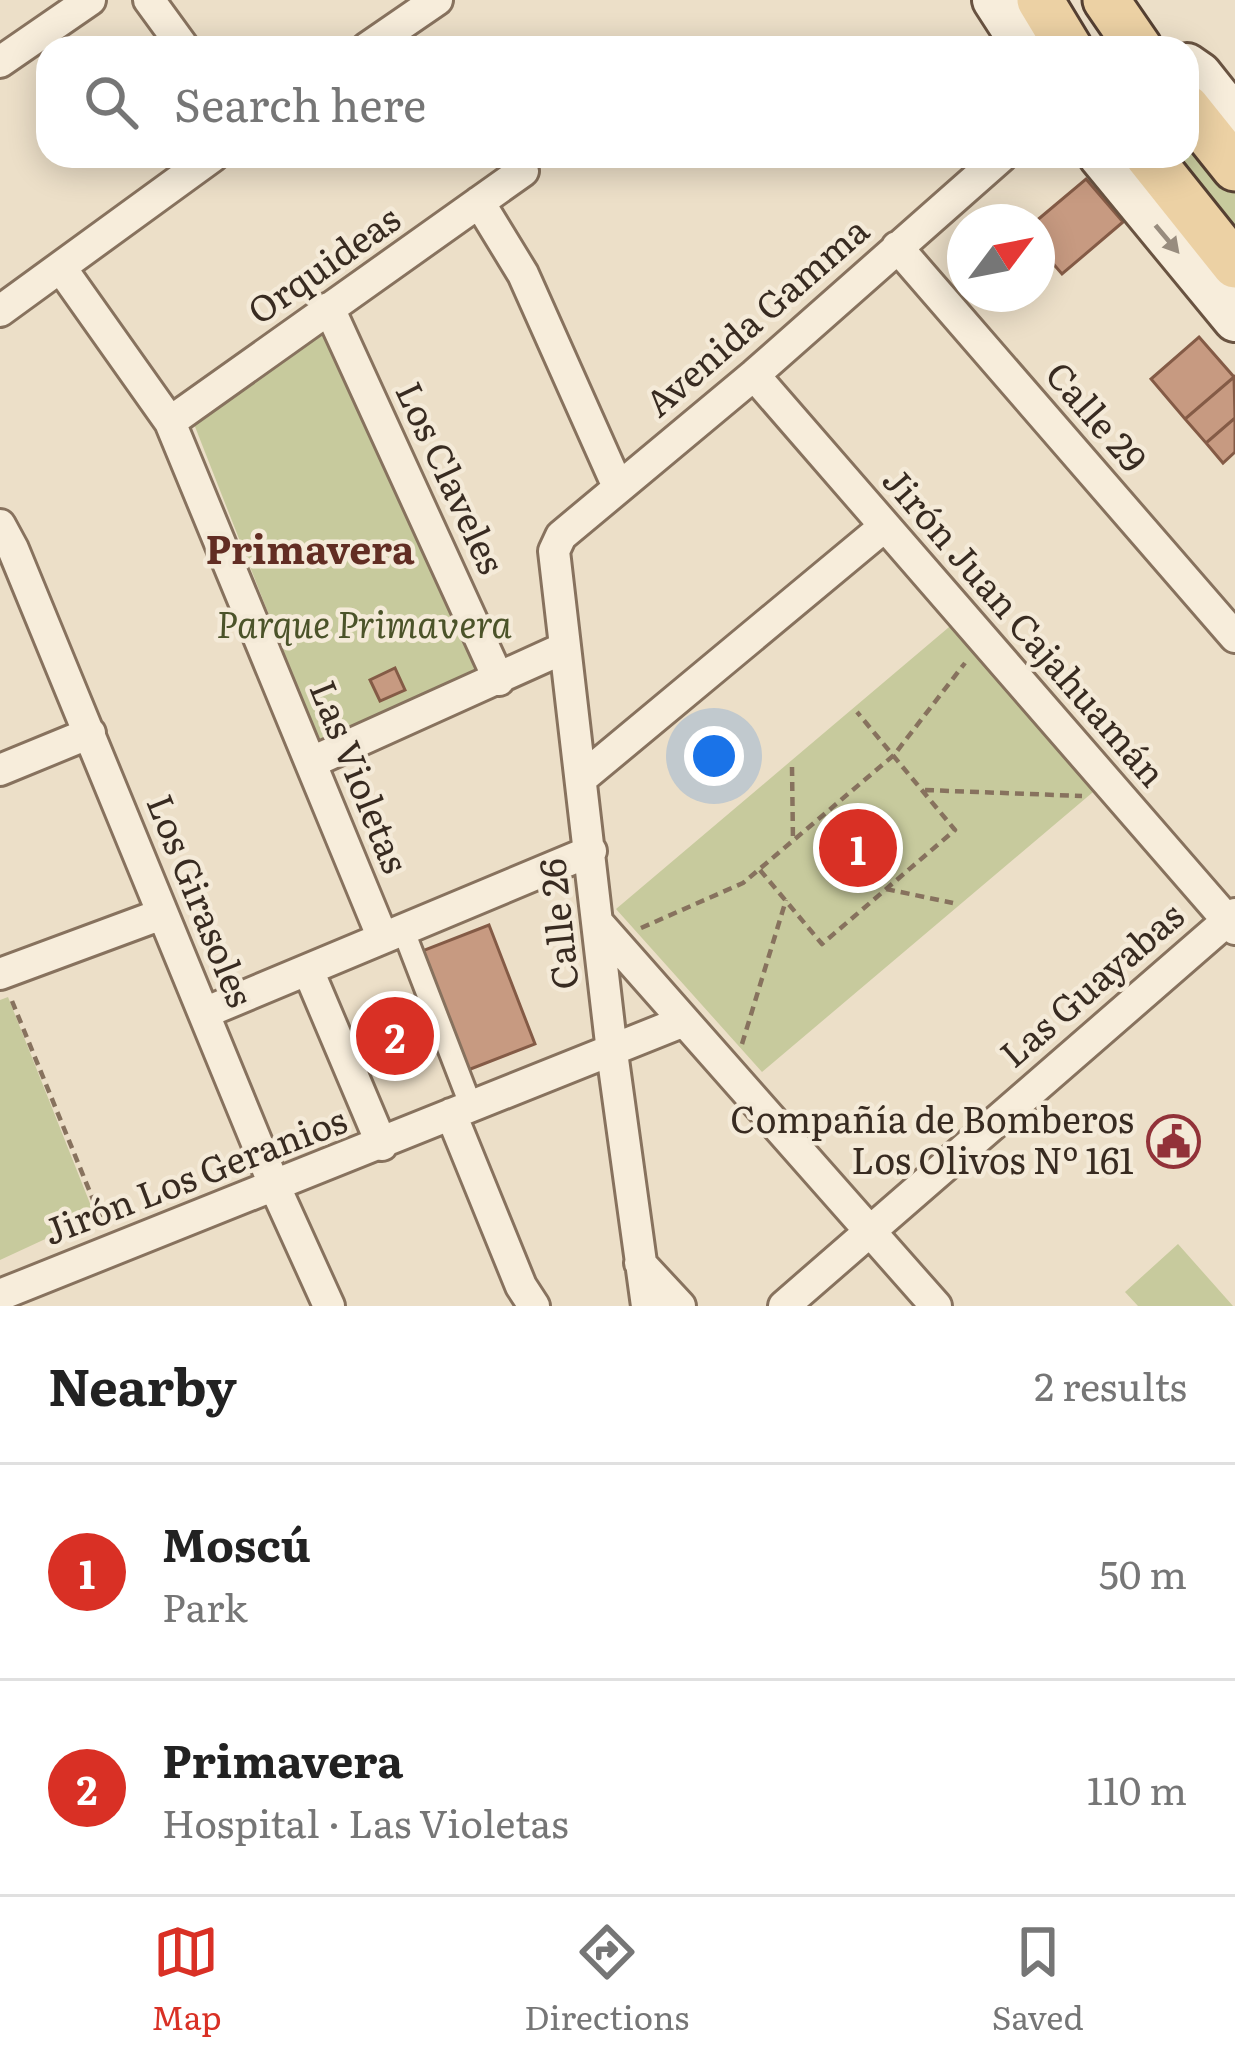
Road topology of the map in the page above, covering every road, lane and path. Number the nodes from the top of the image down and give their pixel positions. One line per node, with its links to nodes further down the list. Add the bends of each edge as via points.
1 (90, 0): 6 (street)
2 (149, 0): 7 (street)
3 (437, 0): 8 (street)
4 (994, 0): 9 (main road)
5 (1040, 0): 10 (main road)
6 (38, 36)
7 (175, 36)
8 (384, 36)
9 (1017, 36)
10 (1062, 36)
11 (36, 37): 12 (street)
12 (0, 62)
13 (1202, 79): 14 (main road); 19 (main road)
14 (1235, 118)
15 (197, 168): 24 (street)
16 (988, 168): 22 (street, Avenida Gamma)
17 (1110, 168): 27 (main road, one-way to 27)
18 (1158, 168): 23 (main road)
19 (1235, 168)
20 (523, 171): 21 (street, Orquideas)
21 (479, 202): 25 (street, Orquideas); 30 (street, via 524,274)
22 (897, 247): 28 (street, Avenida Gamma); 34 (street, Calle 29)
23 (1235, 265)
24 (61, 268): 26 (street); 29 (street, Las Violetas)
25 (329, 308): 29 (street, Orquideas); 37 (street, Los Claveles)
26 (0, 311)
27 (1235, 320)
28 (754, 375): 30 (street, Avenida Gamma); 31 (street, Jirón Juan Cajahuamán)
29 (170, 422): 41 (street, Las Violetas)
30 (618, 487): 32 (street, Avenida Gamma)
31 (885, 526): 35 (street, Jirón Juan Cajahuamán); 44 (street)
32 (561, 536): 36 (street, Calle 26, via 554,550)
33 (4, 544): 39 (street, Los Girasoles)
34 (1235, 637)
35 (983, 639): 40 (path); 54 (street, Jirón Juan Cajahuamán)
36 (562, 649): 37 (street); 44 (street, Calle 26)
37 (499, 680): 41 (street)
38 (857, 712): 40 (path)
39 (90, 733): 43 (street); 53 (street, Los Girasoles)
40 (894, 755): 46 (path); 47 (path)
41 (312, 762): 57 (street, Las Violetas)
42 (792, 767): 47 (path)
43 (0, 770)
44 (582, 778): 48 (street, Calle 26)
45 (1096, 786): 46 (path, via 1084,796)
46 (922, 790): 50 (path, via 956,830)
47 (793, 841): 49 (path)
48 (591, 851): 55 (street, Calle 26); 57 (street)
49 (759, 869): 51 (path); 56 (path)
50 (886, 890): 51 (path, via 822,944); 52 (path)
51 (786, 900): 62 (path)
52 (953, 903)
53 (161, 914): 59 (street); 60 (street, Los Girasoles)
54 (1232, 921): 67 (street, Las Guayabas)
55 (596, 922): 61 (street); 63 (street, Calle 26)
56 (638, 929)
57 (392, 932): 58 (street); 64 (street, Las Violetas)
58 (308, 970): 60 (street); 65 (street)
59 (1, 973): 68 (path)
60 (204, 1013): 66 (street, Los Girasoles)
61 (684, 1021): 63 (street, Jirón Los Geranios); 67 (street)
62 (740, 1048)
63 (612, 1052): 64 (street, Jirón Los Geranios); 69 (street, Calle 26)
64 (461, 1110): 65 (street, Jirón Los Geranios); 72 (street, Las Violetas)
65 (382, 1145): 66 (street, Jirón Los Geranios)
66 (275, 1187): 68 (street, Jirón Los Geranios); 71 (street, Los Girasoles)
67 (870, 1229): 75 (street, Las Guayabas); 76 (street)
68 (113, 1249): 70 (street, Jirón Los Geranios)
69 (640, 1264): 73 (street, Calle 26); 74 (street)
70 (0, 1295)
71 (329, 1306)
72 (534, 1306)
73 (647, 1306)
74 (680, 1306)
75 (784, 1306)
76 (936, 1306)

